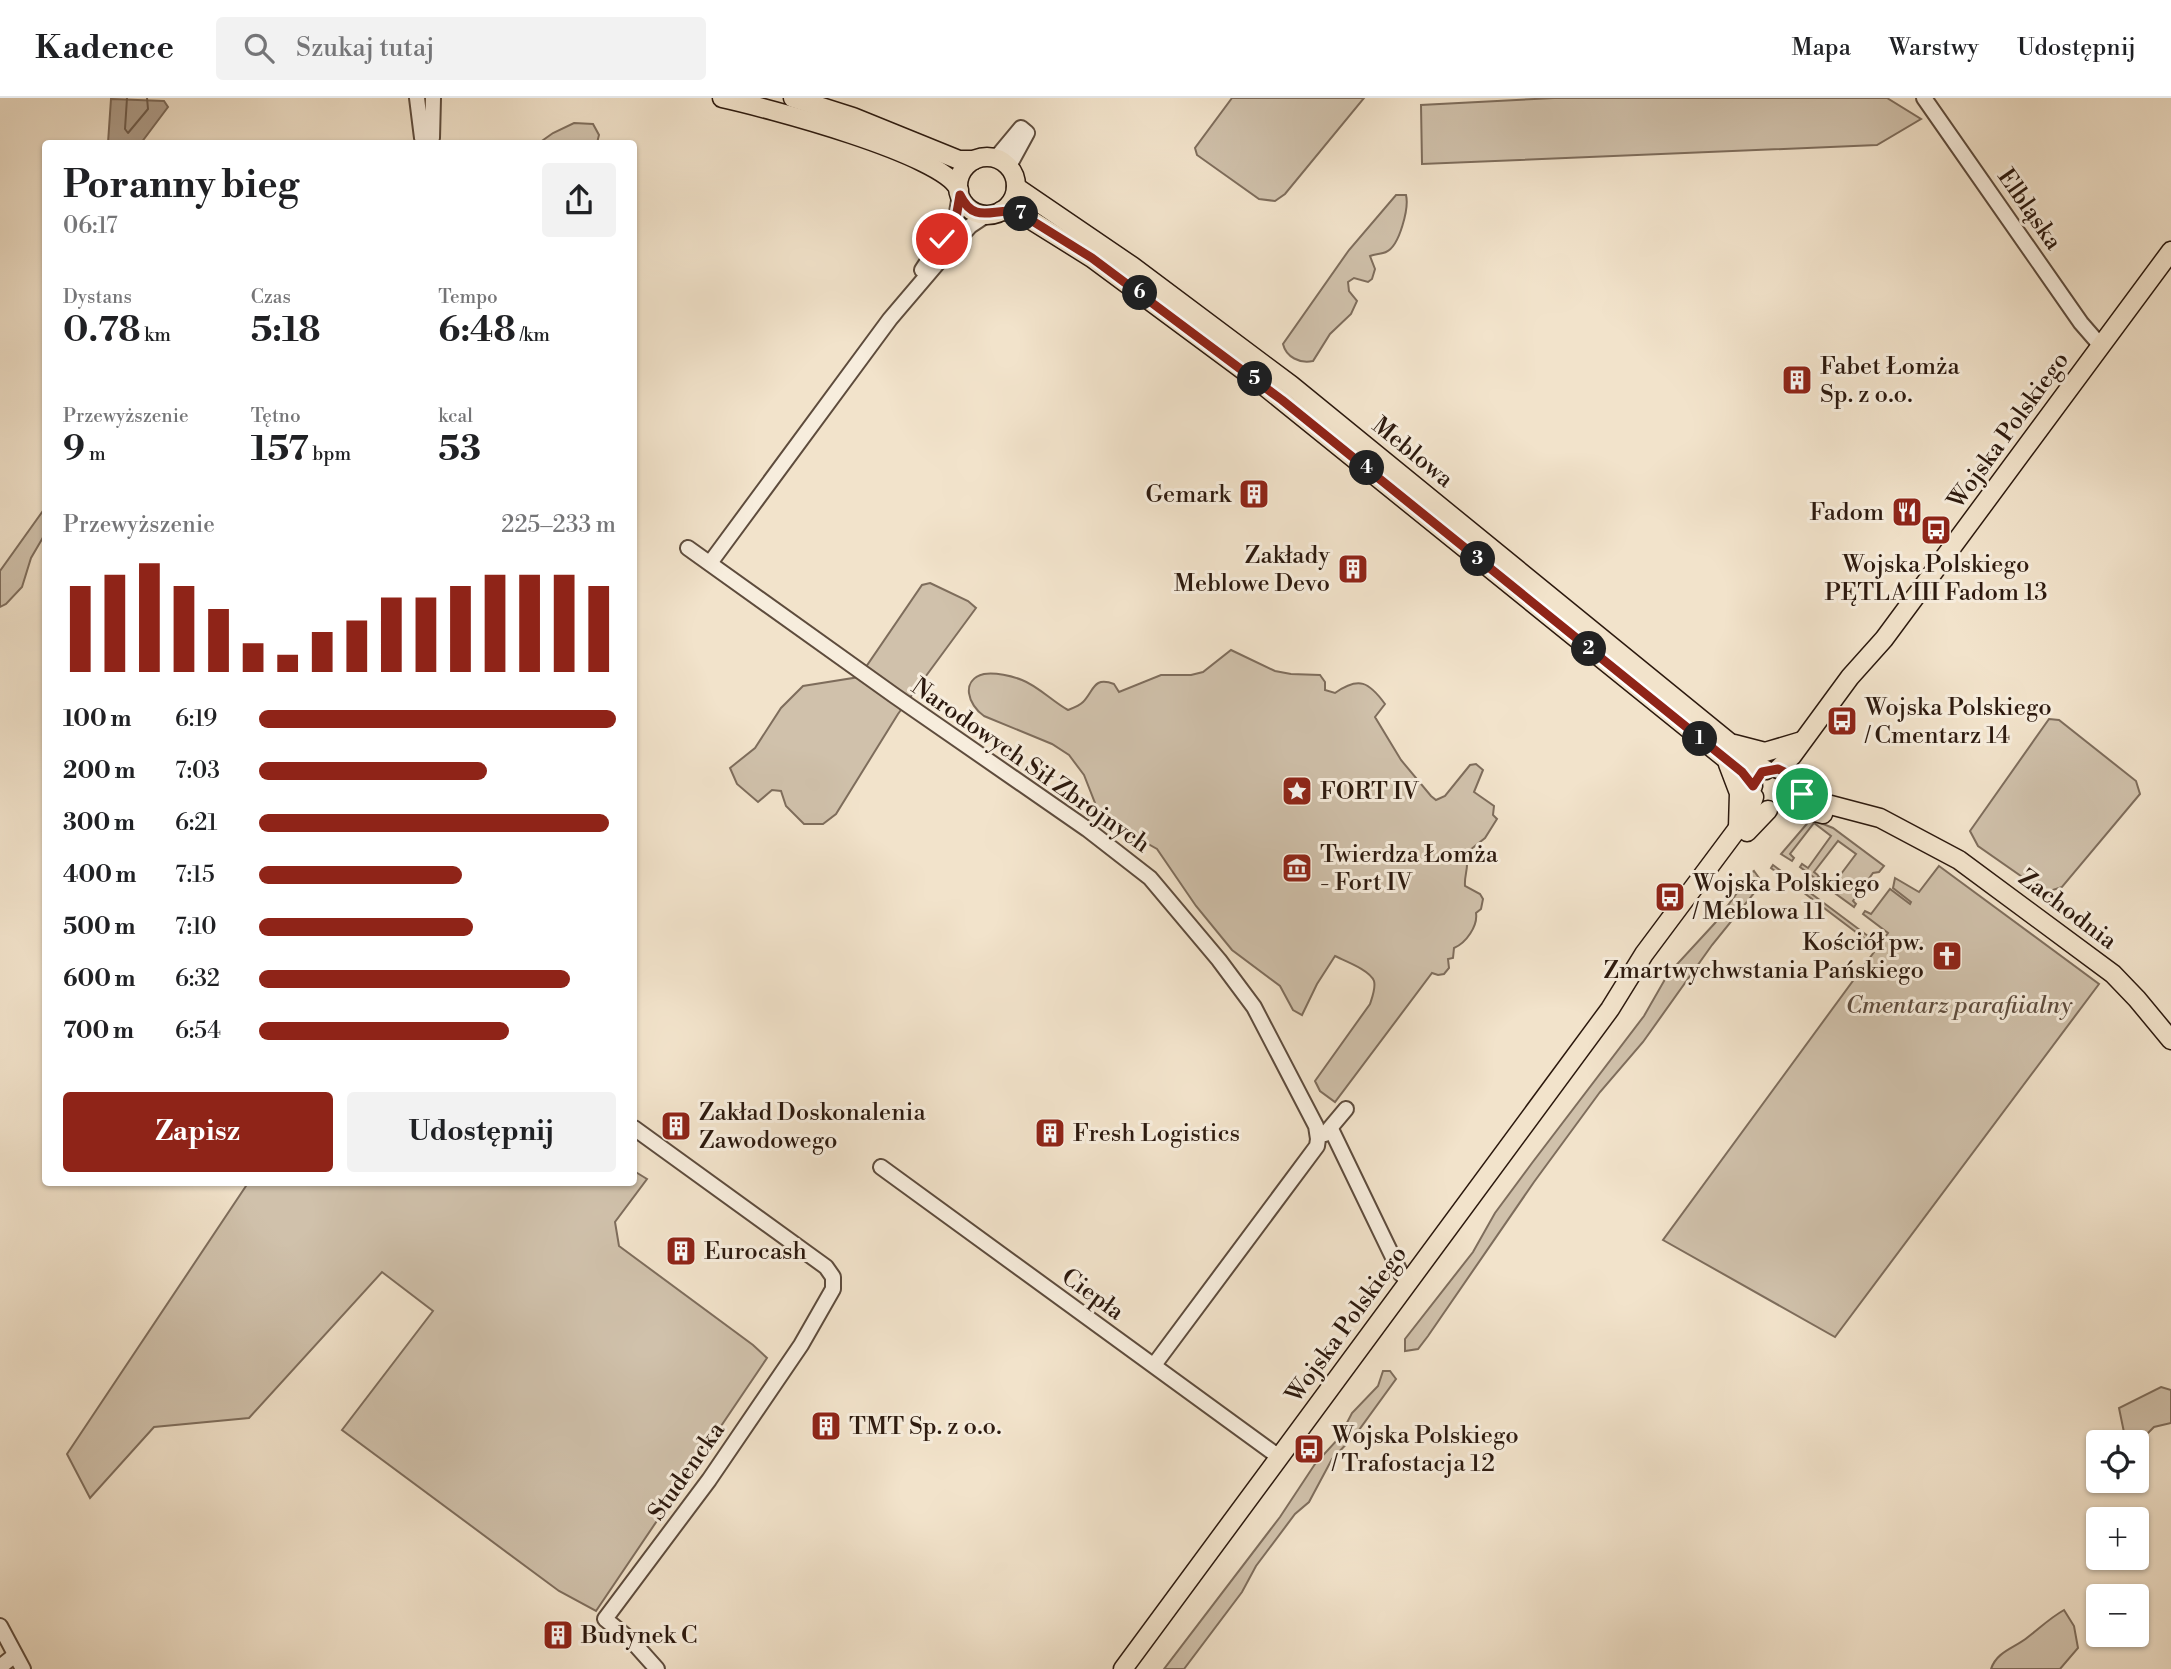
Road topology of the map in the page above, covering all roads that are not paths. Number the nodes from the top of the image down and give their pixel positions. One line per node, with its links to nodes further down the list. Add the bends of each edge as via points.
1 (417, 98): 2 (street, via 427,138)
2 (433, 98)
3 (722, 98): 10 (main road, via 806,119 899,153 944,173)
4 (793, 98): 7 (main road, via 959,160)
5 (1924, 98): 14 (street, Elbląska)
6 (1024, 131): 8 (street)
7 (974, 160): 8 (main road, via 988,157); 10 (main road, via 961,173)
8 (1002, 162): 9 (main road, via 1014,176)
9 (1016, 187): 11 (main road, via 1013,198); 19 (main road, Meblowa, via 1132,266 1301,393)
10 (959, 192): 11 (main road, via 974,211); 13 (street, via 956,218)
11 (994, 213): 13 (street, via 961,236); 19 (main road, Meblowa, via 1018,212 1092,258 1274,394)
12 (2171, 251): 14 (main road, Wojska Polskiego)
13 (890, 319): 16 (street)
14 (2101, 346): 17 (main road, Wojska Polskiego)
15 (688, 548): 16 (street, Narodowych Sił Zbrojnych)
16 (710, 563): 29 (street, Narodowych Sił Zbrojnych, via 1150,878 1254,1007 1316,1126)
17 (1884, 639): 18 (main road, Wojska Polskiego); 20 (main road, Wojska Polskiego, via 1862,678)
18 (1802, 741): 19 (main road, via 1765,752); 20 (main road, Wojska Polskiego, via 1786,762)
19 (1728, 752): 20 (main road, Meblowa); 21 (main road, Meblowa); 23 (main road, via 1739,793)
20 (1783, 782): 21 (main road, Wojska Polskiego, via 1756,778); 22 (main road, via 1778,810); 25 (main road, Zachodnia, via 1918,838 1959,860 2113,974)
21 (1753, 791): 22 (main road, Meblowa, via 1759,805); 23 (main road, Wojska Polskiego, via 1750,811)
22 (1768, 810): 24 (main road, Wojska Polskiego)
23 (1738, 828): 24 (main road, Wojska Polskiego, via 1644,954)
24 (1610, 1009): 31 (main road, Wojska Polskiego)
25 (2171, 1040)
26 (1346, 1109): 27 (street)
27 (1331, 1129): 29 (street); 31 (street, via 1401,1274)
28 (637, 1130): 38 (street, Studencka, via 826,1267 834,1283 830,1298 801,1345 606,1619)
29 (1318, 1139): 32 (street, via 1312,1154)
30 (881, 1167): 32 (street, Ciepła)
31 (1409, 1281): 33 (main road, Wojska Polskiego)
32 (1154, 1365): 33 (street, Ciepła)
33 (1279, 1457): 39 (main road, Wojska Polskiego)
34 (0, 1626): 35 (street)
35 (15, 1655): 36 (street); 37 (street)
36 (0, 1667)
37 (23, 1669)
38 (657, 1669)
39 (1123, 1669)

